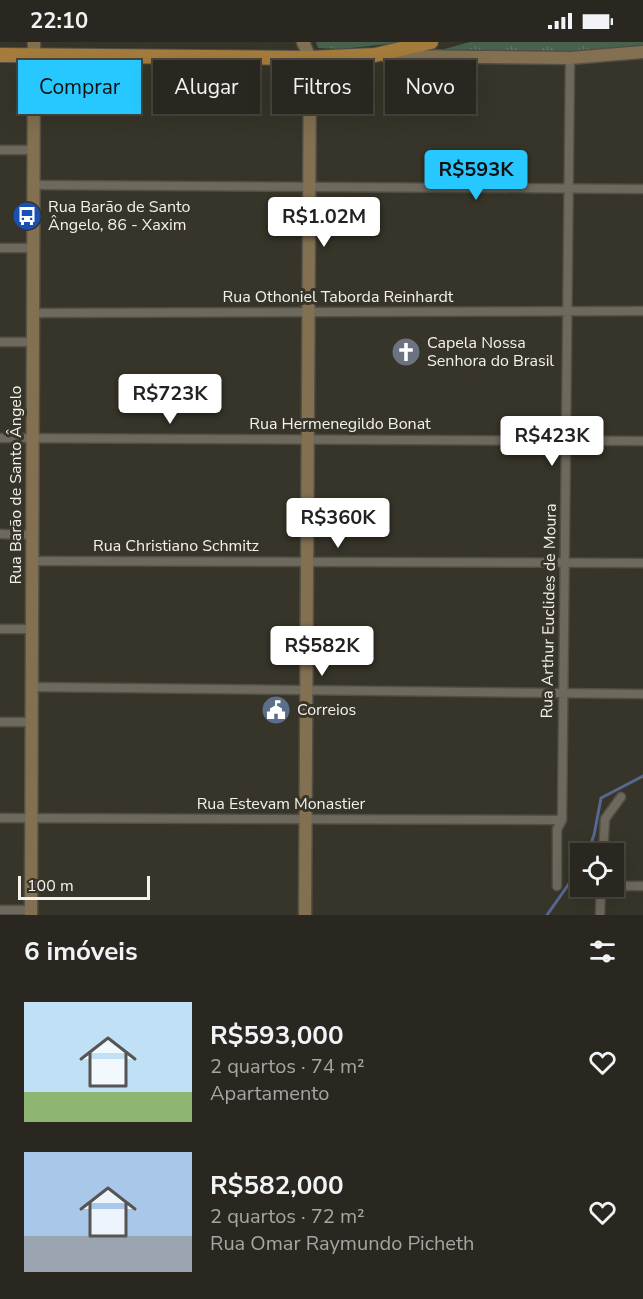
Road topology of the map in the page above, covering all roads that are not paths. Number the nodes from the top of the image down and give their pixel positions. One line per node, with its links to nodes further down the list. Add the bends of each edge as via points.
1 (303, 42): 7 (main road)
2 (431, 42): 6 (highway)
3 (34, 48): 5 (highway); 7 (highway); 10 (main road, Rua Barão de Santo Ângelo)
4 (643, 52): 8 (main road)
5 (0, 55)
6 (375, 55): 7 (highway); 8 (main road)
7 (310, 58): 12 (main road)
8 (570, 58): 13 (street, Rua Arthur Euclides de Moura)
9 (0, 150): 10 (street)
10 (34, 150): 11 (main road, Rua Barão de Santo Ângelo)
11 (34, 185): 12 (street); 16 (main road, Rua Barão de Santo Ângelo)
12 (309, 187): 13 (street); 19 (main road)
13 (569, 188): 14 (street); 17 (street, Rua Arthur Euclides de Moura)
14 (643, 189)
15 (0, 248): 16 (street)
16 (34, 248): 20 (main road, Rua Barão de Santo Ângelo)
17 (567, 311): 18 (street, Rua Othoniel Taborda Reinhardt); 19 (street, Rua Othoniel Taborda Reinhardt); 26 (street, Rua Arthur Euclides de Moura)
18 (643, 311)
19 (308, 312): 20 (street, Rua Othoniel Taborda Reinhardt); 25 (main road)
20 (33, 313): 22 (main road, Rua Barão de Santo Ângelo)
21 (0, 342): 22 (street)
22 (33, 342): 24 (main road, Rua Barão de Santo Ângelo)
23 (0, 438): 24 (street, Rua Hermenegildo Bonat)
24 (33, 438): 25 (street, Rua Hermenegildo Bonat); 29 (main road, Rua Barão de Santo Ângelo)
25 (308, 438): 26 (street, Rua Hermenegildo Bonat); 31 (main road)
26 (566, 440): 27 (street, Rua Hermenegildo Bonat); 32 (street, Rua Arthur Euclides de Moura)
27 (643, 441)
28 (0, 534): 29 (street)
29 (32, 535): 30 (main road, Rua Barão de Santo Ângelo)
30 (32, 561): 31 (street, Rua Christiano Schmitz); 35 (main road, Rua Barão de Santo Ângelo)
31 (307, 562): 32 (street, Rua Christiano Schmitz); 37 (main road)
32 (564, 562): 33 (street, Rua Christiano Schmitz); 38 (street, Rua Arthur Euclides de Moura)
33 (643, 563)
34 (0, 629): 35 (street)
35 (32, 629): 36 (main road, Rua Barão de Santo Ângelo)
36 (32, 687): 37 (street); 41 (main road, Rua Barão de Santo Ângelo)
37 (306, 690): 38 (street); 45 (main road)
38 (563, 693): 39 (street); 46 (street, Rua Arthur Euclides de Moura)
39 (643, 694)
40 (0, 722): 41 (street)
41 (32, 722): 44 (main road, Rua Barão de Santo Ângelo)
42 (621, 797): 47 (street, via 605,819)
43 (0, 818): 44 (street, Rua Estevam Monastier)
44 (31, 818): 45 (street, Rua Estevam Monastier); 53 (main road, Rua Barão de Santo Ângelo)
45 (306, 819): 46 (street, Rua Estevam Monastier); 54 (main road)
46 (561, 820): 48 (street, Rua Arthur Euclides de Moura, via 557,829)
47 (604, 843)
48 (557, 886)
49 (624, 886): 50 (street)
50 (643, 886)
51 (601, 897): 55 (street)
52 (0, 910): 53 (street)
53 (31, 913)
54 (305, 915)
55 (600, 915)

